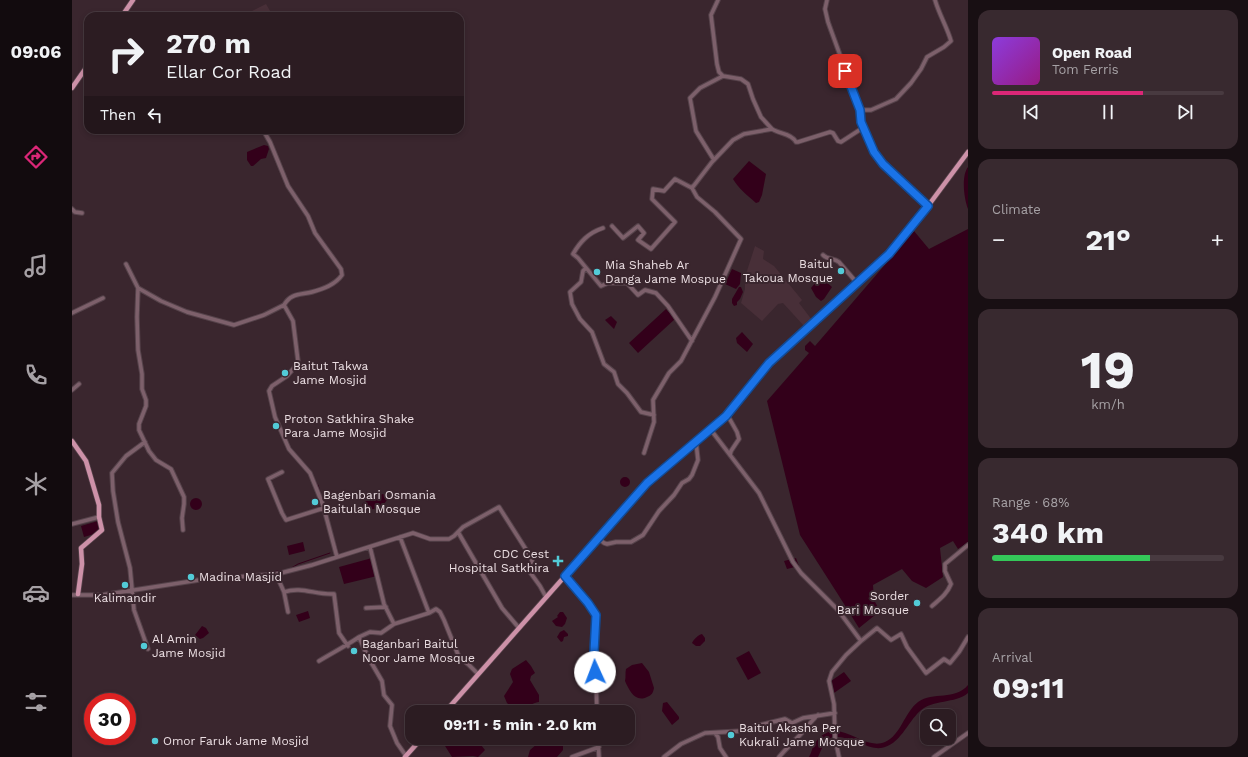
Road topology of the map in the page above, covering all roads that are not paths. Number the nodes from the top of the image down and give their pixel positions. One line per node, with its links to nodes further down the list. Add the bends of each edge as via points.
1 (133, 0): 5 (main road)
2 (718, 0): 7 (street, via 711,15 717,64)
3 (827, 0): 9 (street, via 825,9 828,22)
4 (935, 0): 9 (street, via 950,41 944,48 927,57 912,83 896,98 871,110)
5 (125, 12)
6 (84, 71): 8 (main road)
7 (723, 76): 10 (street, via 741,79 748,84 761,117); 14 (street, via 700,88 690,98 696,131)
8 (72, 88)
9 (860, 110): 16 (street, via 861,122 874,152 883,164)
10 (772, 129): 11 (street, via 791,137 796,142 830,132 841,142); 14 (street, via 744,134 733,140)
11 (861, 129)
12 (265, 134): 27 (street, via 288,186 308,216 315,233 341,269 342,275 326,288 297,294)
13 (968, 152): 16 (main road)
14 (714, 159): 15 (street)
15 (692, 188): 19 (street, via 676,179 664,191 653,188 652,199 675,222 651,249 638,240 644,233 638,226 623,238); 29 (street, via 697,197 741,239)
16 (928, 206): 24 (main road, via 889,254)
17 (72, 209): 18 (street)
18 (82, 213)
19 (612, 226)
20 (603, 228): 23 (street, via 581,242 573,254)
21 (823, 255): 24 (street, via 827,259 839,262)
22 (126, 264): 25 (street)
23 (586, 268): 29 (street, via 601,286 608,283 627,284 638,295 646,290 656,293); 32 (street, via 583,271 582,282 570,292 572,304 580,319 592,332 604,364 614,372 618,384 641,412)
24 (857, 283): 34 (main road, via 769,363 726,416)
25 (138, 288): 27 (street, via 187,312 234,325); 36 (street, via 138,350 142,389 146,400 139,430)
26 (103, 298): 28 (street)
27 (284, 305): 41 (street, via 293,321 298,361 287,376 269,391 275,417 289,449 310,473)
28 (72, 313)
29 (692, 341): 32 (street, via 653,400)
30 (79, 384): 31 (street)
31 (72, 390)
32 (654, 415): 38 (street)
33 (728, 416): 39 (street, via 739,439)
34 (711, 430): 37 (main road); 39 (street)
35 (72, 441): 42 (main road, via 86,461 99,505)
36 (144, 442): 44 (street, via 156,460 171,469 184,497); 53 (street, via 126,456 112,473 118,522 130,568)
37 (696, 442): 47 (main road, via 647,483); 47 (street, via 698,460 692,475 682,483 643,535 631,542 607,544)
38 (644, 453)
39 (730, 455): 67 (street, via 759,493 793,562 838,610)
40 (282, 472): 41 (street, via 268,479 286,520)
41 (324, 508): 50 (street)
42 (99, 517): 43 (street); 55 (main road, via 102,530 81,548 82,564)
43 (72, 524)
44 (183, 530)
45 (458, 532): 46 (street, via 449,539 430,539 413,534); 57 (street, via 462,527 499,507 532,559 527,568); 64 (street, via 502,608)
46 (400, 537): 49 (street); 62 (street)
47 (598, 538): 52 (main road)
48 (968, 545): 58 (street, via 945,564 945,571 951,584 949,590)
49 (370, 547): 50 (street); 59 (street)
50 (337, 557): 51 (street)
51 (276, 574): 53 (street, via 199,580); 54 (street)
52 (565, 576): 57 (main road); 73 (street, via 596,615 594,664)
53 (131, 590): 55 (street, via 102,595); 69 (street, via 134,610)
54 (284, 592): 61 (street); 68 (street, via 305,589 325,595 334,594 339,633)
55 (78, 594): 56 (street)
56 (72, 595)
57 (546, 597): 64 (main road)
58 (932, 606)
59 (386, 607): 60 (street); 63 (street)
60 (366, 608)
61 (288, 612)
62 (429, 613): 63 (street); 71 (street, via 436,609 440,612 459,657)
63 (394, 624): 66 (street, via 381,633 370,632)
64 (519, 628): 71 (main road)
65 (968, 637): 67 (street, via 950,663 944,659 926,672 907,647 901,634 891,640 877,628)
66 (359, 638): 68 (street); 80 (street, via 382,681 384,695 392,705 390,726)
67 (861, 641): 74 (street, via 832,672 829,680)
68 (348, 646): 70 (street)
69 (148, 650)
70 (319, 661)
71 (478, 674): 72 (main road)
72 (450, 705)
73 (597, 705)
74 (835, 713): 75 (street); 86 (street)
75 (819, 715): 76 (street, via 792,723 785,719 742,731); 85 (street)
76 (715, 733): 83 (street, via 705,733 691,739); 84 (street)
77 (968, 733): 87 (street)
78 (416, 745): 80 (main road)
79 (599, 747): 81 (street); 82 (street)
80 (405, 757)
81 (572, 757)
82 (600, 757)
83 (664, 757)
84 (726, 757)
85 (779, 757)
86 (838, 757)
87 (934, 757)

